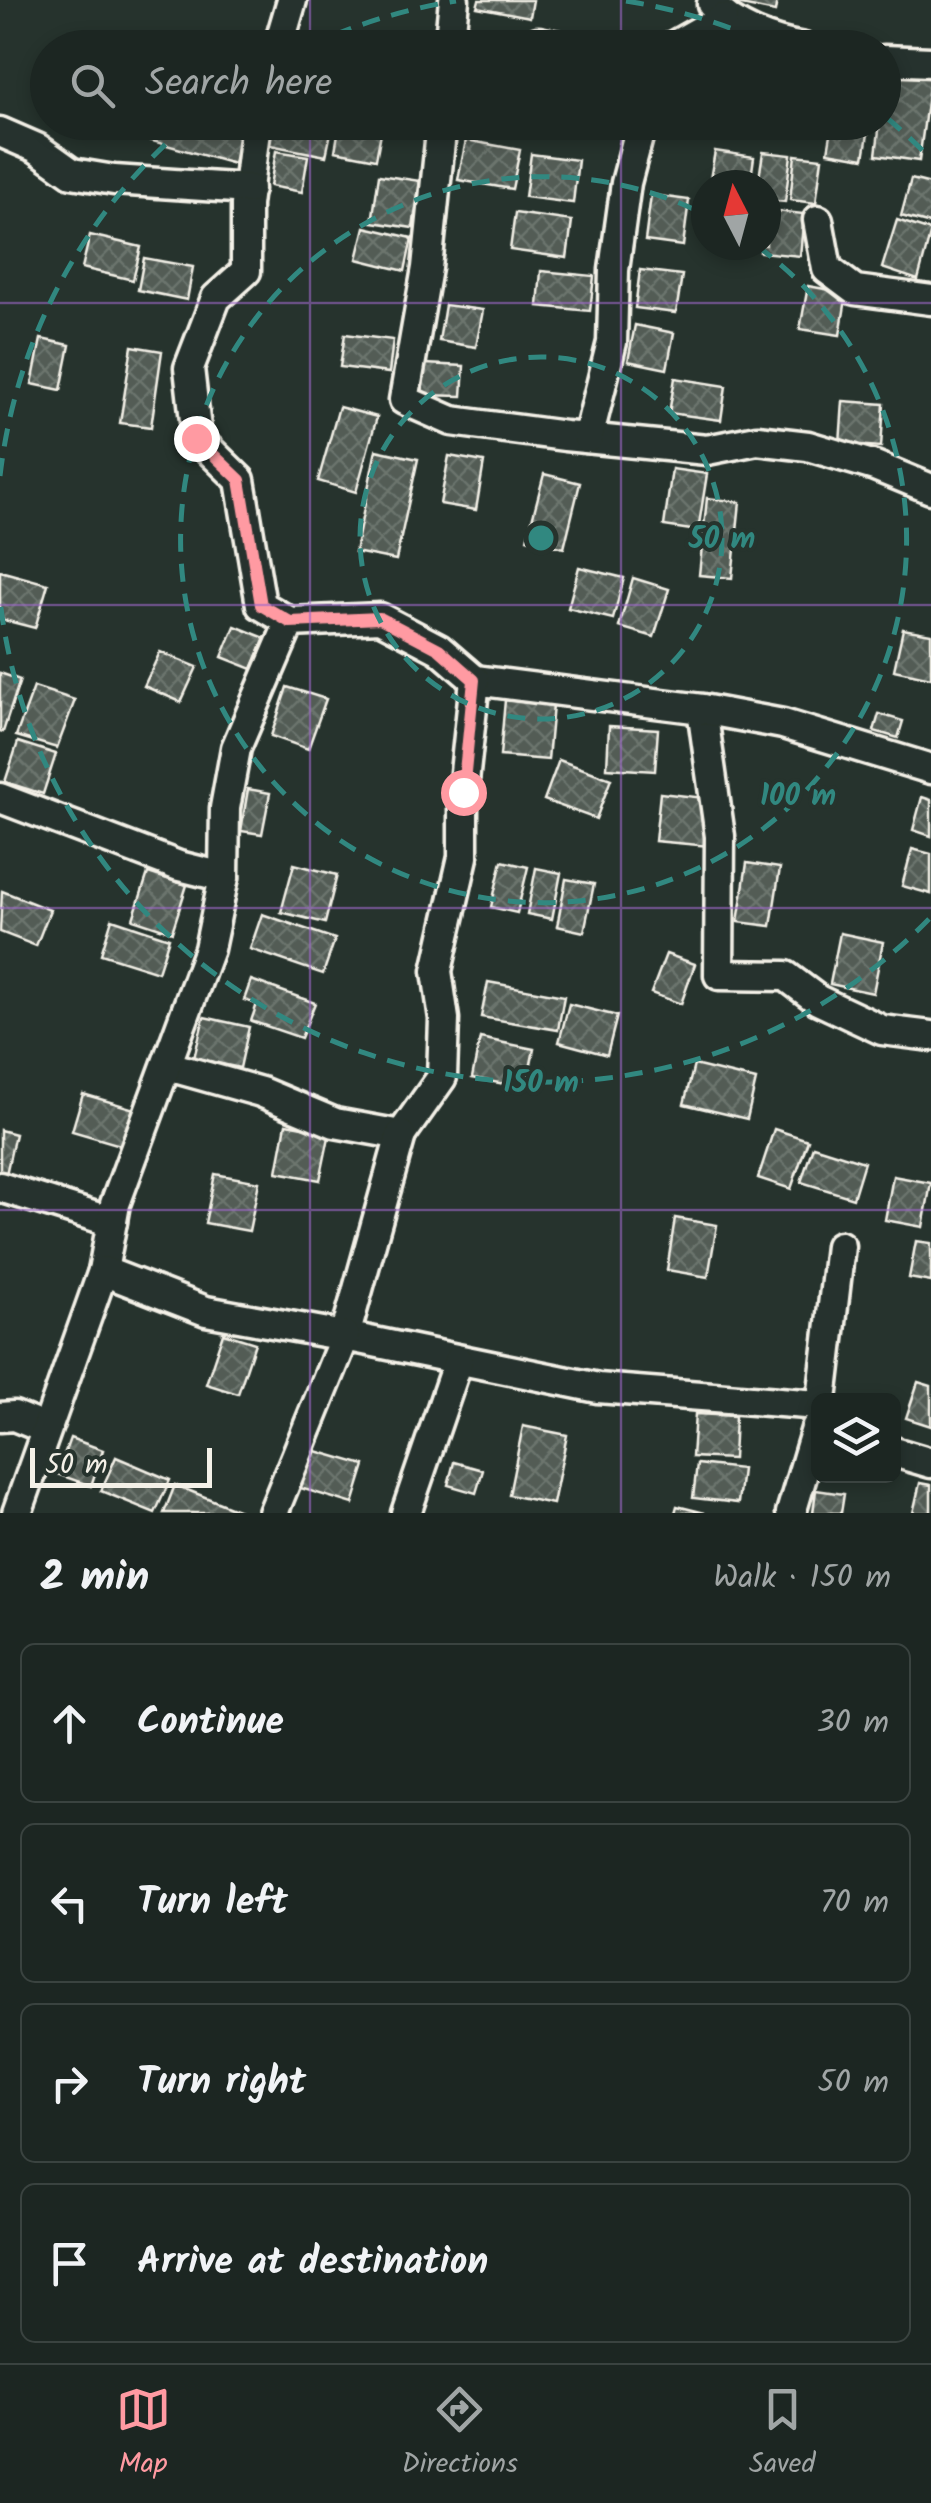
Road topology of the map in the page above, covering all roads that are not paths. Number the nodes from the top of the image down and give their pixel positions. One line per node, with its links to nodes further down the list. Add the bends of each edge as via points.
1 (292, 0): 4 (street)
2 (454, 0): 5 (street)
3 (718, 9): 6 (street); 7 (street)
4 (283, 30)
5 (451, 30)
6 (692, 30)
7 (758, 30)
8 (901, 61): 9 (street)
9 (931, 62)
10 (0, 132): 14 (street, via 72,173)
11 (254, 140): 14 (street)
12 (440, 140): 17 (street, via 404,400 452,421)
13 (637, 140): 17 (street, via 614,270 612,342)
14 (249, 189): 19 (street, via 246,271 216,298 189,368 196,438 240,480 261,605)
15 (818, 220): 16 (street, via 828,268 854,290)
16 (931, 300)
17 (588, 438): 18 (street, via 707,450 757,440 808,446)
18 (931, 489)
19 (290, 622): 20 (street, via 380,618 439,649); 24 (street, via 236,748 224,808)
20 (474, 680): 21 (street); 27 (street, via 464,857 437,971 442,1077)
21 (702, 709): 22 (street, via 782,724); 25 (street, via 720,836 720,974 786,976 818,1000 882,1030)
22 (931, 769)
23 (0, 798): 24 (street)
24 (224, 877): 26 (street, via 210,949)
25 (931, 1036)
26 (168, 1066): 27 (street, via 261,1092 335,1123); 29 (street)
27 (401, 1136): 32 (street)
28 (0, 1186): 29 (street)
29 (112, 1222): 31 (street)
30 (840, 1246): 34 (street)
31 (103, 1271): 32 (street, via 206,1311); 37 (street)
32 (345, 1336): 33 (street); 42 (street)
33 (458, 1361): 35 (street, via 598,1388); 43 (street)
34 (822, 1393)
35 (811, 1416)
36 (0, 1417): 37 (street)
37 (46, 1429): 41 (street)
38 (811, 1444): 44 (street)
39 (901, 1454): 40 (street)
40 (931, 1463)
41 (17, 1513)
42 (273, 1513)
43 (406, 1513)
44 (791, 1513)

